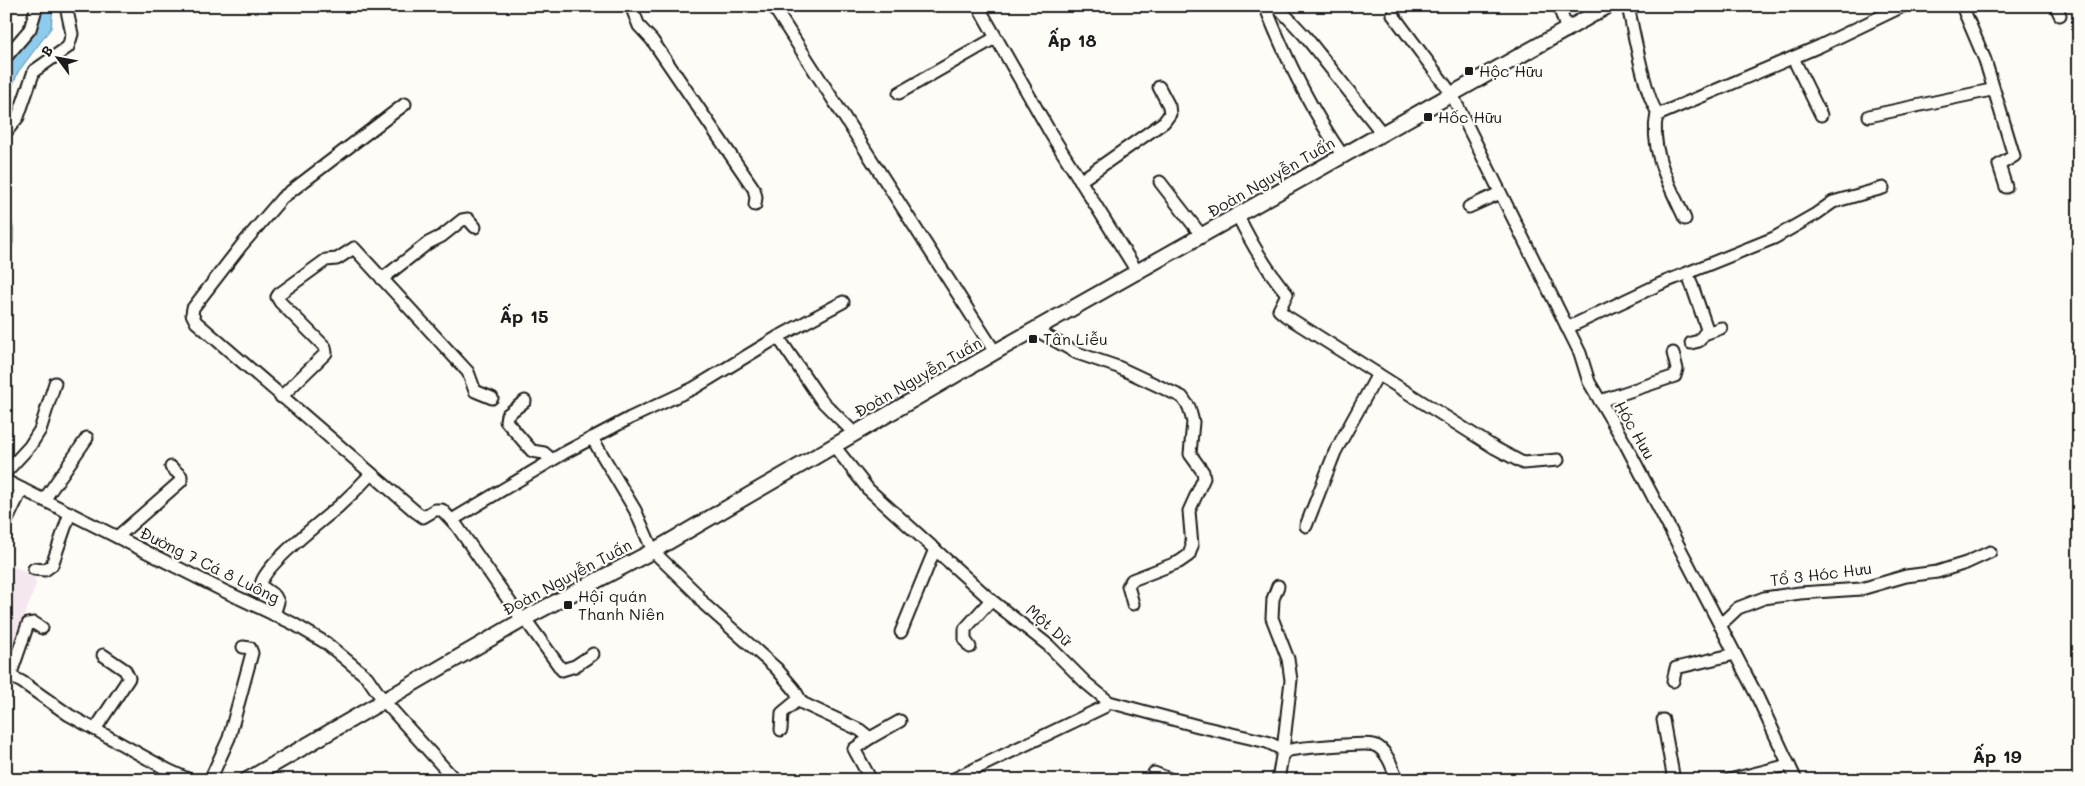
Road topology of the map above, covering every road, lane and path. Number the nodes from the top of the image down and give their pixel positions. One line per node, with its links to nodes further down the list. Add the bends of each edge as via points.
1 (37, 6): 16 (street, via 30,29)
2 (66, 6): 26 (street, via 72,34 68,47 34,71 18,117)
3 (631, 6): 34 (street, via 640,26 754,189)
4 (773, 6): 52 (street)
5 (978, 6): 15 (street)
6 (1265, 6): 28 (street, via 1314,112)
7 (1277, 6): 27 (street)
8 (1559, 6): 14 (street)
9 (1608, 6): 14 (main road, Đoàn Nguyễn Tuấn)
10 (1628, 6): 23 (street)
11 (1903, 6): 17 (street)
12 (1962, 6): 31 (street, via 1985,60 2014,156 1999,164)
13 (1393, 15): 21 (street, Hóc Hưu)
14 (1567, 30): 21 (main road, Đoàn Nguyễn Tuấn)
15 (995, 38): 20 (street); 29 (street)
16 (6, 57)
17 (1792, 58): 23 (street, via 1663,114); 24 (street)
18 (1159, 87): 29 (street, via 1169,106 1170,114 1164,122)
19 (1991, 90): 25 (street)
20 (899, 93)
21 (1451, 93): 27 (main road, Đoàn Nguyễn Tuấn); 33 (street, Hóc Hưu)
22 (404, 104): 56 (street, via 282,198 193,308 196,322)
23 (1656, 113): 37 (street, via 1655,132 1660,160)
24 (1821, 115)
25 (1869, 116)
26 (6, 132)
27 (1382, 133): 28 (main road, Đoàn Nguyễn Tuấn)
28 (1343, 156): 36 (main road, Đoàn Nguyễn Tuấn)
29 (1080, 182): 42 (street)
30 (1160, 182): 40 (street)
31 (2006, 187)
32 (1883, 188): 43 (street, via 1833,202 1774,238)
33 (1500, 193): 35 (street); 46 (street, Hóc Hưu)
34 (755, 206)
35 (1468, 207)
36 (1238, 216): 40 (main road, Đoàn Nguyễn Tuấn); 54 (street, via 1254,249 1287,294 1280,310)
37 (1685, 220)
38 (475, 227): 44 (street, via 468,219 462,220)
39 (6, 228): 41 (street)
40 (1202, 236): 42 (main road, Đoàn Nguyễn Tuấn)
41 (6, 242)
42 (1138, 273): 48 (main road, Đoàn Nguyễn Tuấn)
43 (1688, 274): 46 (street); 49 (street)
44 (382, 278): 56 (street, via 354,248 338,259 326,260 278,294 280,302 326,347 326,353); 57 (street, via 468,372 475,391)
45 (844, 302): 50 (street)
46 (1568, 328): 59 (street, Hóc Hưu, via 1580,353 1588,382)
47 (1721, 328): 49 (street)
48 (1036, 330): 52 (main road, Đoàn Nguyễn Tuấn); 83 (street, via 1077,353 1118,367 1182,397 1192,414 1190,454 1204,478 1189,511 1192,546 1189,555 1179,562 1132,580 1128,586)
49 (1708, 332): 51 (street, via 1699,341)
50 (778, 337): 60 (street, via 821,400); 62 (street, via 694,388)
51 (1691, 343)
52 (995, 352): 60 (main road, Đoàn Nguyễn Tuấn)
53 (1673, 352): 59 (street, via 1677,369 1675,376)
54 (1378, 374): 65 (street, via 1471,434 1523,462); 75 (street, via 1335,452)
55 (55, 383): 67 (street, via 40,430)
56 (281, 397): 68 (street)
57 (492, 398)
58 (526, 401): 64 (street, via 507,415 506,421 532,451 544,453)
59 (1600, 401): 86 (street, Hóc Hưu)
60 (855, 434): 63 (main road, Đoàn Nguyễn Tuấn)
61 (87, 438): 71 (street)
62 (592, 438): 64 (street); 78 (street, via 635,510)
63 (834, 446): 77 (street, Một Dữ, via 868,490); 78 (main road, Đoàn Nguyễn Tuấn)
64 (552, 460): 73 (street)
65 (1558, 460)
66 (170, 467): 76 (street, via 181,476 181,481)
67 (6, 472)
68 (370, 474): 73 (street, via 423,517 442,510); 84 (street, via 294,543 263,578 261,586 278,602)
69 (6, 481): 70 (street, Đường 7 Cá 8 Luông)
70 (22, 489): 71 (street, Đường 7 Cá 8 Luông); 74 (street)
71 (44, 500): 72 (street, Đường 7 Cá 8 Luông)
72 (70, 513): 76 (street, Đường 7 Cá 8 Luông); 80 (street, via 52,565 45,570)
73 (452, 520): 85 (street)
74 (6, 522)
75 (1306, 526)
76 (117, 536): 84 (street, Đường 7 Cá 8 Luông)
77 (935, 549): 82 (street, Một Dữ); 88 (street)
78 (653, 550): 85 (main road, Đoàn Nguyễn Tuấn); 95 (street, via 705,605 776,668)
79 (1990, 552): 86 (street, Tổ 3 Hóc Hưu, via 1937,572 1906,576 1861,589 1764,598 1738,608)
80 (34, 569)
81 (1278, 586): 103 (street, via 1273,599 1272,618 1288,659 1291,680)
82 (991, 600): 90 (street, via 965,629 964,635); 97 (street, Một Dữ, via 1048,645 1086,684)
83 (1133, 604)
84 (274, 615): 96 (street, Đường 7 Cá 8 Luông, via 320,639 350,661 367,677)
85 (524, 620): 91 (street, via 562,670); 96 (main road, Đoàn Nguyễn Tuấn)
86 (1720, 625): 92 (street, Hóc Hưu)
87 (42, 628): 100 (street, via 34,623 28,624 10,676)
88 (901, 632)
89 (243, 646): 107 (street, via 250,648 252,653 229,738)
90 (970, 646)
91 (593, 654)
92 (1735, 654): 94 (street, via 1676,668); 104 (street, Hóc Hưu)
93 (103, 655): 100 (street, via 125,670 129,678)
94 (1673, 681)
95 (799, 699): 101 (street, via 782,713); 102 (street, via 809,708 860,730)
96 (383, 700): 108 (main road, Đoàn Nguyễn Tuấn); 109 (street, Đường 7 Cá 8 Luông)
97 (1109, 702): 103 (street, Một Dữ, via 1267,742); 111 (street)
98 (1663, 720): 115 (street)
99 (900, 721): 102 (street)
100 (96, 728): 106 (street)
101 (781, 730)
102 (870, 738): 110 (street, via 854,749)
103 (1285, 750): 113 (street); 114 (street, via 1343,744 1374,745 1390,761)
104 (1789, 766): 116 (street); 117 (street, Hóc Hưu)
105 (1154, 773): 112 (street)
106 (190, 780)
107 (210, 780)
108 (247, 780)
109 (455, 780)
110 (871, 780)
111 (952, 780)
112 (1172, 780)
113 (1278, 780)
114 (1397, 780)
115 (1674, 780)
116 (1729, 780)
117 (1796, 780)

